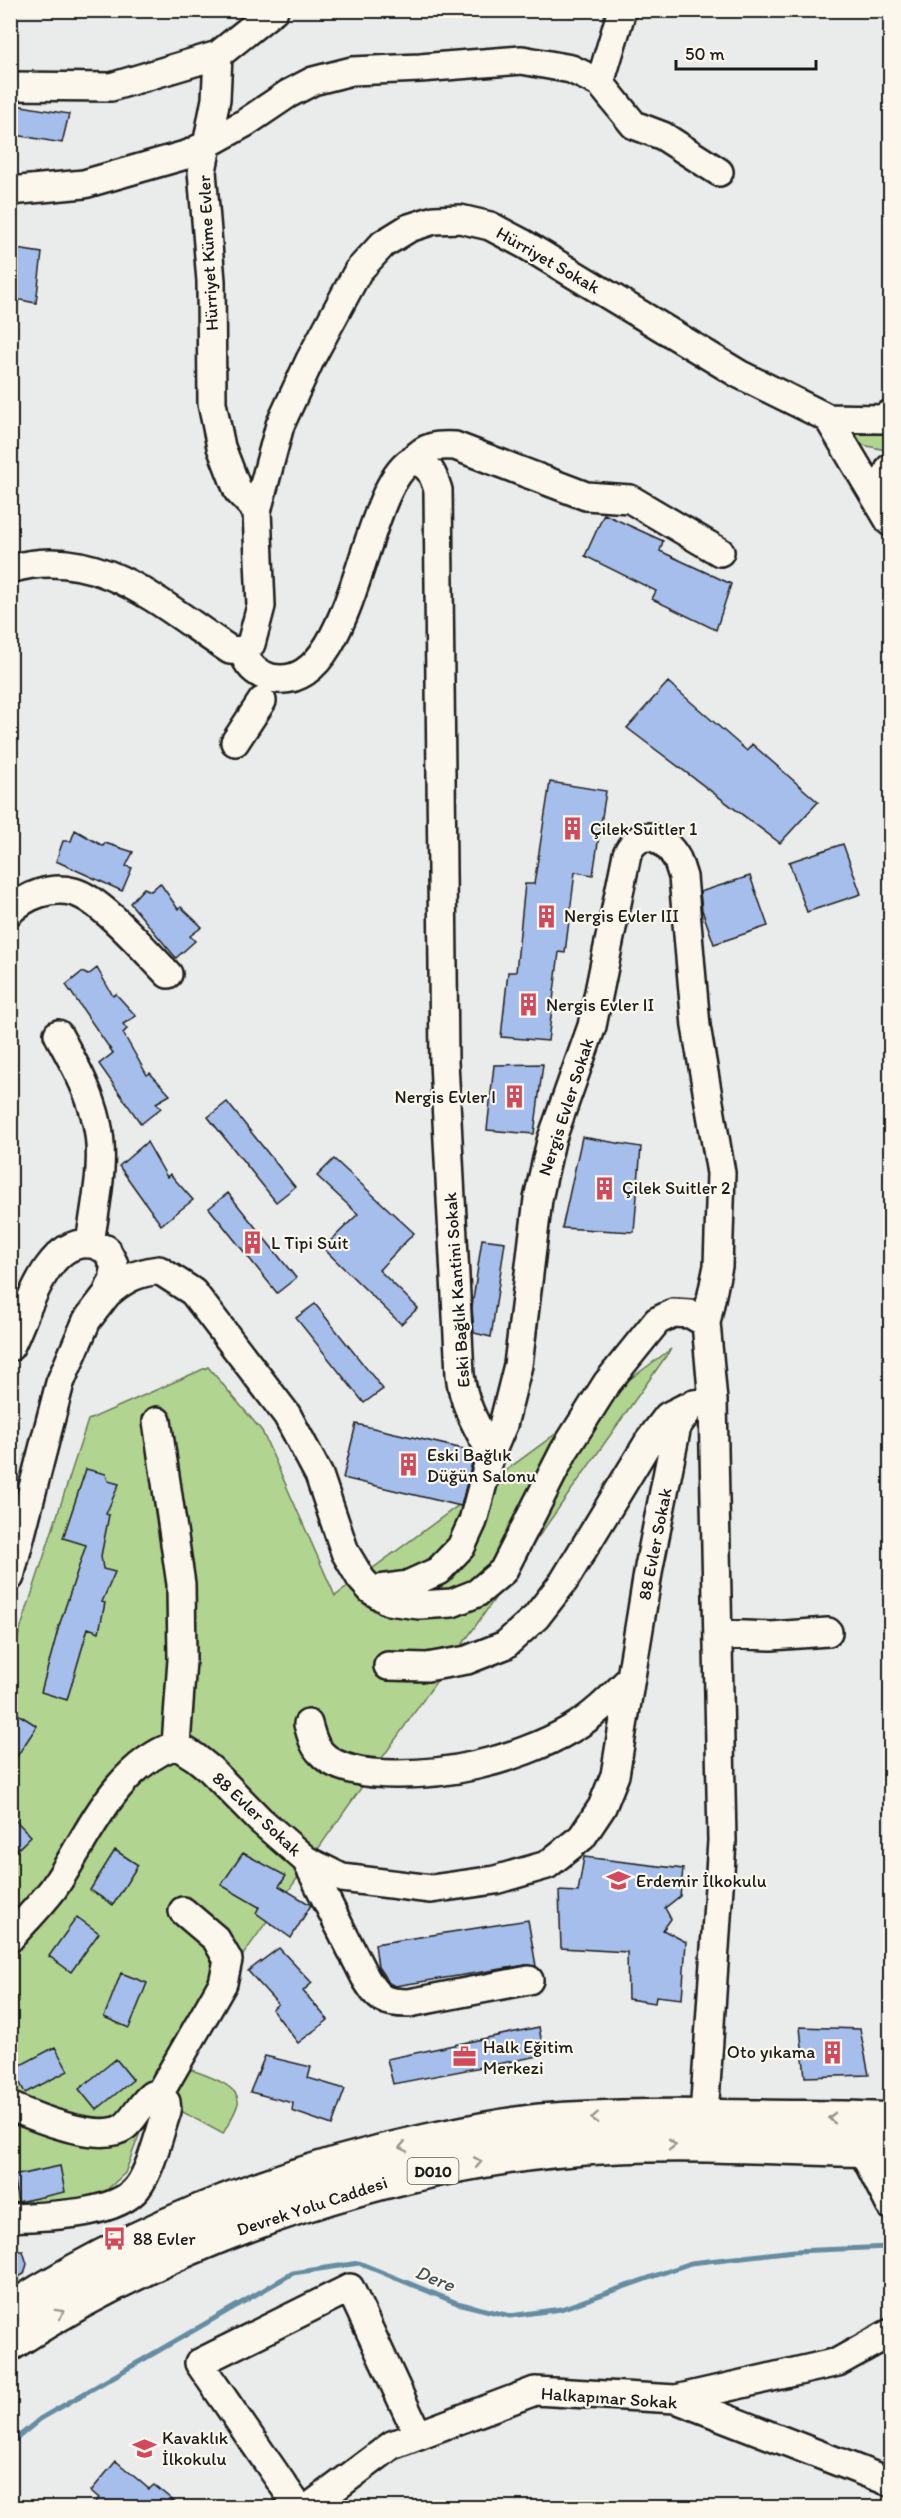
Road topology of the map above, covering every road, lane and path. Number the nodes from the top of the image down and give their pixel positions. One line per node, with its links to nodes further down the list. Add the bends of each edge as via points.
1 (274, 10): 3 (street)
2 (622, 10): 4 (street)
3 (218, 55): 5 (street, via 111,87); 6 (street, Hürriyet Küme Evler)
4 (600, 82): 6 (street, via 572,69 522,60 352,71 313,81 288,93); 7 (street, via 634,125 663,136)
5 (10, 86)
6 (209, 144): 8 (street, via 189,154 84,184); 13 (street, Hürriyet Küme Evler, via 202,171 211,281 212,403 221,447 238,491)
7 (719, 172)
8 (10, 191)
9 (891, 414): 10 (street, Hürriyet Sokak, via 882,419)
10 (828, 418): 13 (street, Hürriyet Sokak, via 739,374 499,231 460,219 434,220 408,228 383,244 358,271 309,360 280,425); 14 (street)
11 (413, 460): 15 (street, via 421,450 436,445 455,446 586,496 630,499); 17 (street, via 404,465 386,497 337,629 319,659 302,673 274,678 261,675); 30 (street, Eski Bağlık Kantini Sokak, via 432,471 438,490 444,1031 461,1383 469,1412)
12 (891, 468): 14 (street, via 887,475)
13 (258, 511): 17 (street, Hürriyet Sokak, via 261,606 251,644)
14 (886, 514)
15 (720, 552)
16 (10, 569): 17 (street, via 51,562 83,565 149,593)
17 (236, 650)
18 (262, 701): 19 (street)
19 (235, 742)
20 (10, 910): 21 (street, via 23,899 51,890 75,892 101,908)
21 (168, 974)
22 (58, 1034): 23 (street, via 84,1084 97,1124)
23 (98, 1246): 24 (street); 25 (street, via 114,1264 114,1278); 27 (street, via 77,1244 62,1251 44,1271)
24 (159, 1270): 25 (street, via 124,1279); 32 (street, via 193,1292 286,1415 319,1475 345,1552)
25 (107, 1294): 31 (street, via 87,1320 60,1383)
26 (706, 1323): 28 (street); 30 (street, Nergis Evler Sokak, via 718,1266 721,1173 696,1026 683,877 666,845 652,837 640,837 627,854 592,1026 551,1141 538,1199 518,1365 503,1425); 32 (street, via 690,1314 673,1313 657,1321 607,1383 564,1451 503,1571 477,1593 452,1603 419,1605 388,1601)
27 (10, 1347)
28 (703, 1402): 34 (street); 35 (street, via 668,1416 564,1581 536,1617 505,1645 467,1660 428,1667); 36 (street, 88 Evler Sokak, via 677,1426)
29 (158, 1421): 38 (street, via 181,1584 182,1660)
30 (491, 1453): 32 (street, via 473,1521 461,1547 438,1571 407,1585)
31 (10, 1577)
32 (371, 1590)
33 (828, 1632): 34 (street)
34 (719, 1634): 45 (street, via 722,1842)
35 (388, 1666)
36 (631, 1678): 37 (street, via 602,1707 570,1729 525,1750 476,1766 369,1773 342,1767 322,1755 314,1744); 39 (street, 88 Evler Sokak, via 615,1775 602,1807 582,1837 548,1865 495,1880 430,1889 342,1878)
37 (309, 1724)
38 (176, 1745): 39 (street, 88 Evler Sokak, via 210,1769); 41 (street, via 157,1752 131,1772 52,1890)
39 (306, 1860): 42 (street, via 376,1996 390,2003 409,2003)
40 (183, 1911): 43 (street, via 216,1940 228,1960 223,1983)
41 (10, 1938)
42 (529, 1980)
43 (159, 2096): 44 (street, via 152,2095 144,2101 123,2128 96,2133); 49 (street, via 166,2102 167,2111 145,2174 129,2198 67,2214)
44 (10, 2106)
45 (704, 2116): 46 (highway, Devrek Yolu Caddesi / D010, one-way to 45); 50 (highway, Devrek Yolu Caddesi / D010, one-way to 50, via 539,2121 388,2150 220,2202 96,2260)
46 (891, 2120)
47 (876, 2150): 48 (street); 52 (highway, Devrek Yolu Caddesi / D010, one-way to 47, via 108,2286 172,2256 241,2227 401,2177 485,2161 618,2146)
48 (891, 2205)
49 (10, 2218)
50 (10, 2310)
51 (891, 2333): 53 (street, via 838,2362)
52 (10, 2344)
53 (676, 2400): 54 (street, Halkapınar Sokak, via 535,2391); 55 (street, Halkapınar Sokak)
54 (418, 2435): 56 (street, via 350,2288 199,2363); 57 (street, Halkapınar Sokak, via 392,2445)
55 (891, 2482)
56 (299, 2508)
57 (308, 2508)

